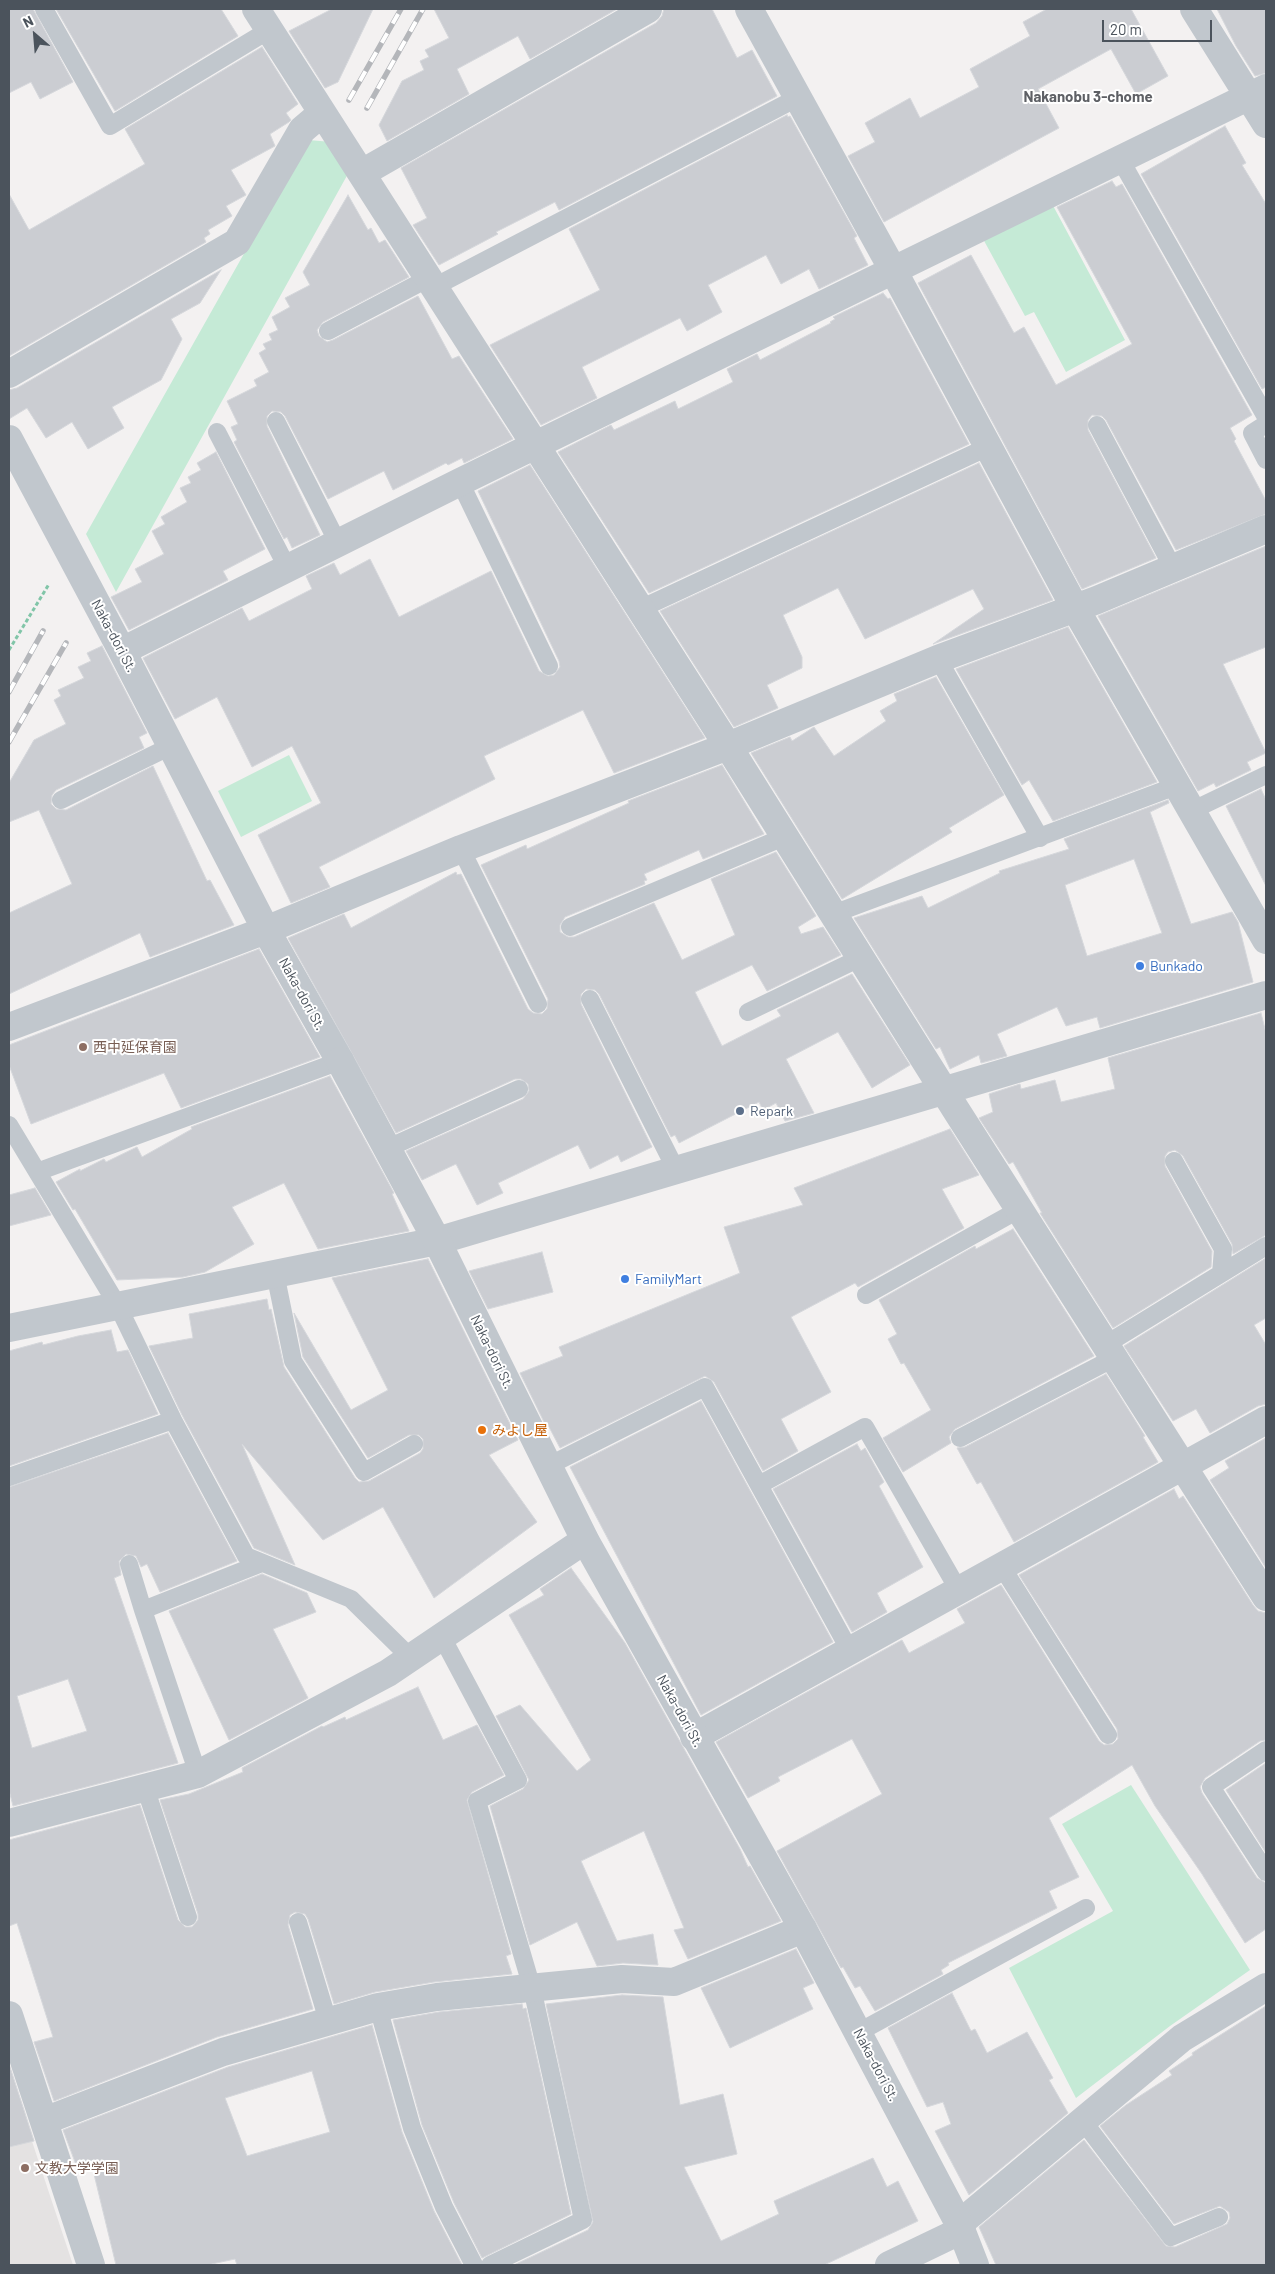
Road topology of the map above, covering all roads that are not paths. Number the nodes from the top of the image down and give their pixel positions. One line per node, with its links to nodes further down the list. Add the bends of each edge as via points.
1 (44, 9): 5 (lane, via 110,126)
2 (648, 9): 11 (street)
3 (749, 9): 7 (street)
4 (1194, 9): 6 (street)
5 (262, 20): 8 (street)
6 (1257, 92): 9 (street); 10 (street)
7 (797, 98): 12 (street); 13 (lane)
8 (322, 113): 11 (street); 15 (street, via 302,130 237,242)
9 (1266, 124)
10 (1120, 159): 12 (street); 16 (lane)
11 (362, 173): 13 (street)
12 (893, 270): 22 (street); 23 (street)
13 (431, 282): 14 (lane); 22 (street)
14 (328, 331)
15 (9, 374)
16 (1266, 417)
17 (276, 421): 27 (lane)
18 (1096, 424): 28 (lane)
19 (1266, 424): 24 (lane, via 1252,433)
20 (218, 432): 29 (lane)
21 (9, 439): 32 (street, Naka-dori St.)
22 (535, 446): 25 (street); 31 (street)
23 (988, 447): 30 (street); 31 (lane)
24 (1266, 460)
25 (460, 482): 27 (street); 34 (lane)
26 (1266, 529): 28 (street)
27 (338, 543): 29 (street)
28 (1173, 568): 30 (street)
29 (288, 569): 32 (street)
30 (1075, 608): 33 (street); 38 (street)
31 (640, 610): 36 (street)
32 (122, 651): 35 (street, Naka-dori St.)
33 (938, 659): 36 (street); 42 (lane)
34 (550, 666)
35 (171, 746): 39 (lane); 46 (street, Naka-dori St.)
36 (728, 746): 41 (street); 43 (street)
37 (1266, 775): 40 (lane)
38 (1176, 786): 40 (street); 42 (lane)
39 (61, 800)
40 (1191, 811): 47 (street)
41 (784, 837): 44 (street); 45 (lane)
42 (1040, 838): 44 (lane)
43 (461, 849): 46 (street); 51 (lane)
44 (833, 914): 48 (street)
45 (570, 927)
46 (266, 930): 53 (street); 54 (street, Naka-dori St.)
47 (1266, 940)
48 (860, 958): 52 (lane); 56 (street)
49 (1266, 995): 56 (street)
50 (590, 999): 60 (lane)
51 (538, 1004)
52 (748, 1012)
53 (9, 1027)
54 (340, 1060): 58 (street, Naka-dori St.); 61 (lane)
55 (519, 1089): 58 (lane)
56 (944, 1092): 60 (street); 62 (street)
57 (9, 1125): 61 (lane)
58 (388, 1148): 63 (street, Naka-dori St.)
59 (1174, 1161): 66 (lane, via 1223,1249)
60 (675, 1168): 63 (street)
61 (37, 1172): 68 (lane)
62 (1020, 1209): 67 (lane); 70 (street)
63 (437, 1241): 65 (street); 75 (street, Naka-dori St.)
64 (1266, 1246): 66 (lane)
65 (275, 1273): 68 (street); 74 (lane, via 293,1361 364,1472)
66 (1221, 1274): 70 (lane)
67 (866, 1295)
68 (118, 1306): 69 (street); 71 (lane)
69 (9, 1328)
70 (1109, 1351): 73 (lane); 76 (street)
71 (173, 1420): 77 (lane); 80 (lane, via 246,1556)
72 (1266, 1420): 76 (street)
73 (960, 1438)
74 (414, 1444)
75 (548, 1466): 78 (lane, via 705,1387); 79 (street, Naka-dori St.)
76 (1183, 1467): 82 (street); 84 (street)
77 (9, 1477)
78 (759, 1485): 83 (lane, via 865,1427); 87 (lane)
79 (585, 1540): 86 (street); 90 (street, Naka-dori St.)
80 (262, 1563): 85 (lane); 88 (lane, via 350,1599)
81 (129, 1564): 85 (lane)
82 (1002, 1567): 83 (street); 89 (lane)
83 (959, 1591): 87 (street)
84 (1266, 1597)
85 (143, 1610): 92 (lane)
86 (442, 1636): 88 (street); 101 (lane, via 518,1780 477,1801)
87 (850, 1651): 90 (street)
88 (411, 1658): 92 (street)
89 (1108, 1735)
90 (694, 1736): 99 (street, Naka-dori St.)
91 (1266, 1750): 95 (lane, via 1211,1787)
92 (198, 1774): 93 (street)
93 (144, 1787): 94 (street); 97 (lane)
94 (9, 1823)
95 (1266, 1872)
96 (1086, 1908): 105 (lane)
97 (188, 1917)
98 (298, 1922): 104 (lane)
99 (803, 1929): 101 (street, via 674,1982 622,1979); 105 (street, Naka-dori St.)
100 (1266, 1987): 107 (street, via 1182,2038)
101 (532, 1988): 102 (street, via 437,1997); 112 (lane, via 583,2220)
102 (378, 2007): 104 (street); 111 (lane, via 412,2128 444,2207)
103 (9, 2015): 106 (street)
104 (328, 2021): 106 (street, via 223,2052)
105 (859, 2032): 109 (street, Naka-dori St.)
106 (44, 2121): 110 (street)
107 (1083, 2121): 108 (lane, via 1171,2237); 109 (street)
108 (1219, 2217)
109 (960, 2227): 113 (street); 114 (street, Naka-dori St.)
110 (91, 2265)
111 (474, 2265)
112 (490, 2265)
113 (889, 2265)
114 (975, 2265)

